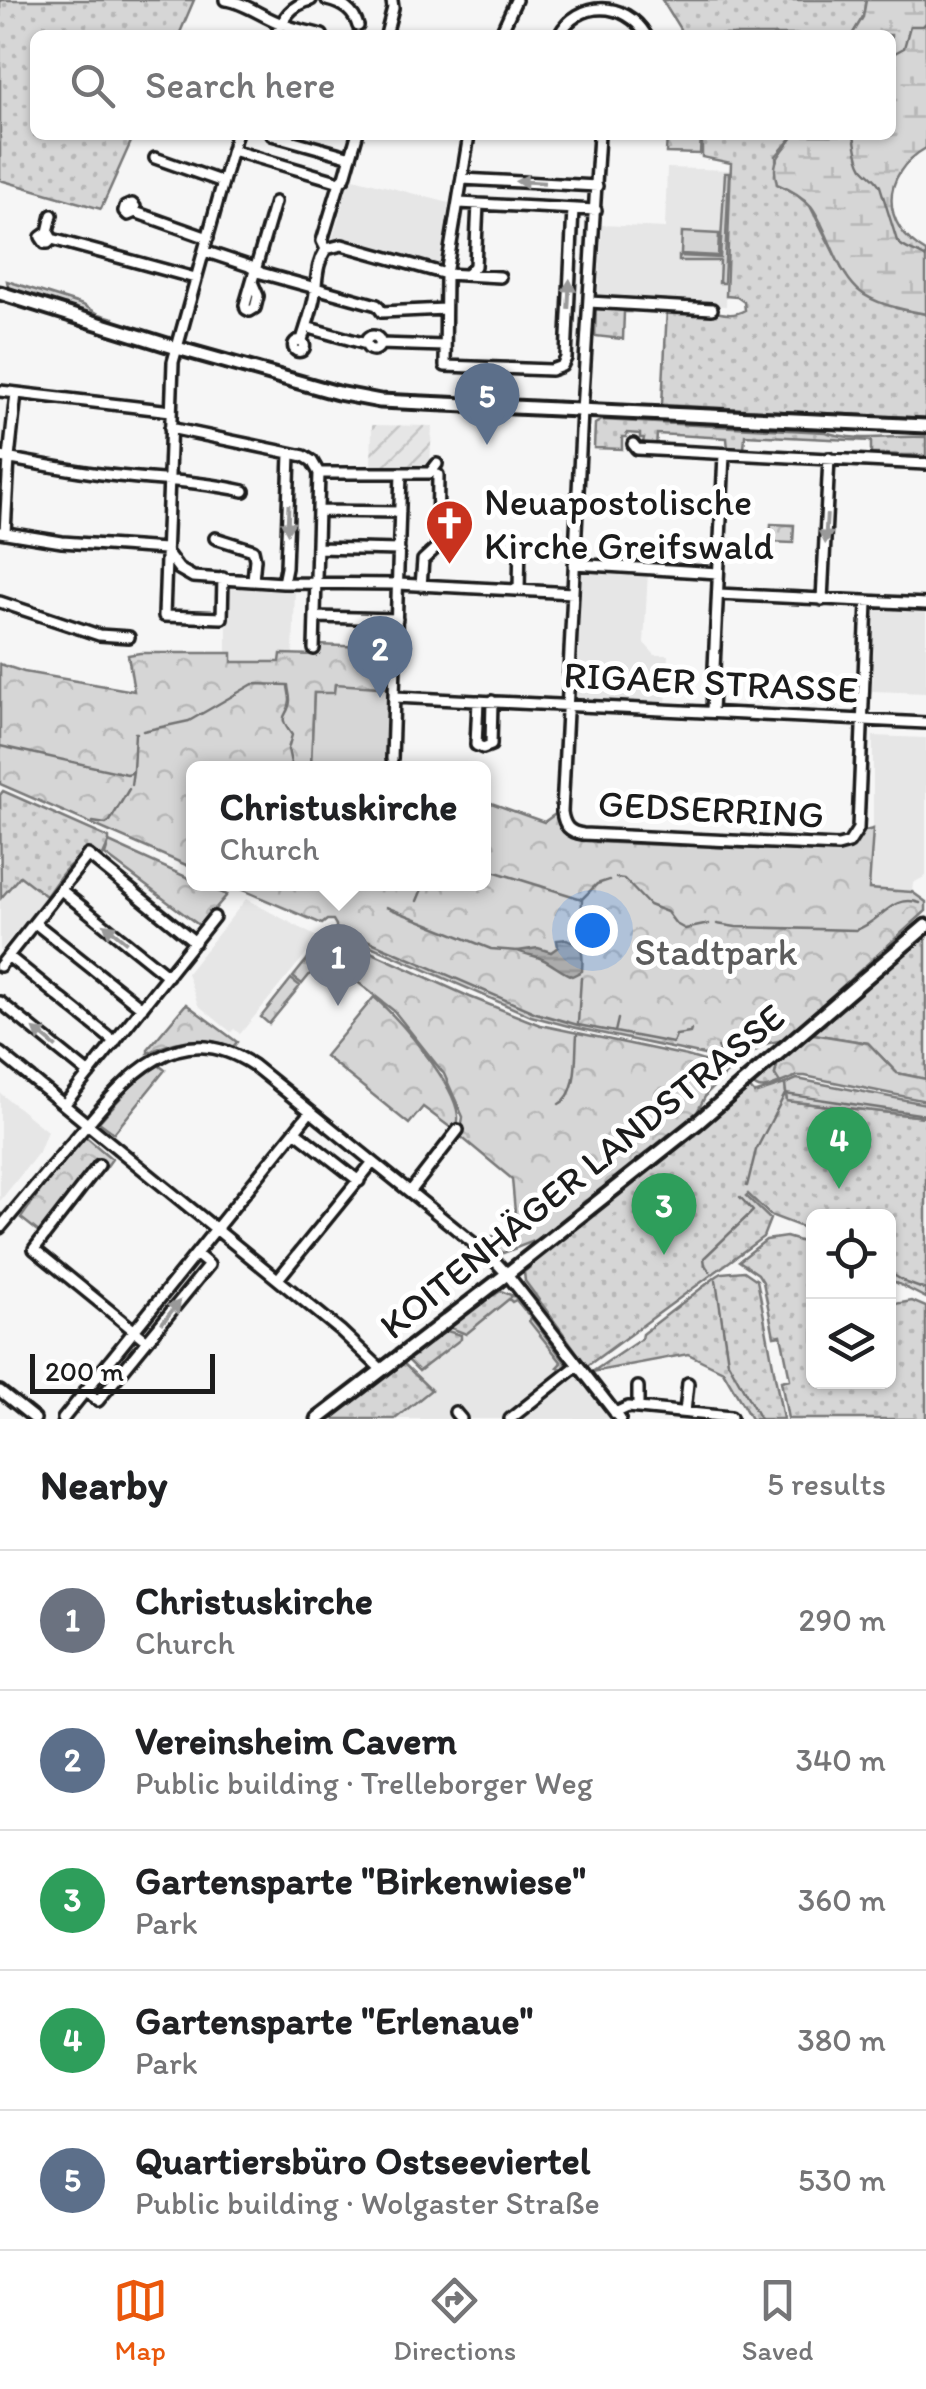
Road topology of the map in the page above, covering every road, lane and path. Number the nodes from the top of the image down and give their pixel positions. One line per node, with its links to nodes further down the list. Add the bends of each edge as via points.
1 (226, 0): 2 (street)
2 (234, 0): 7 (street)
3 (312, 0): 7 (street, via 292,8)
4 (327, 0): 8 (street, via 347,9)
5 (516, 0): 12 (street)
6 (392, 1): 11 (street)
7 (281, 24): 9 (street); 10 (street)
8 (358, 26)
9 (278, 30)
10 (303, 30)
11 (389, 30)
12 (502, 30)
13 (562, 30): 14 (street, via 581,9 598,4 619,6)
14 (643, 30)
15 (235, 140): 20 (street)
16 (290, 140): 21 (street)
17 (355, 140): 21 (street)
18 (466, 140): 23 (street)
19 (600, 140): 26 (street)
20 (232, 150): 24 (street); 25 (street)
21 (350, 157): 25 (street)
22 (155, 158): 24 (street)
23 (462, 179): 26 (street, one-way to 23); 28 (street)
24 (223, 182): 34 (street)
25 (340, 182): 35 (street, via 322,240)
26 (597, 186): 31 (street)
27 (275, 202): 37 (street)
28 (458, 203): 29 (street); 38 (street)
29 (478, 204): 30 (street); 39 (street, via 474,266)
30 (573, 209): 31 (street); 52 (street, one-way to 30, via 445,366 562,366)
31 (596, 210): 45 (street)
32 (134, 212): 34 (street)
33 (52, 216): 41 (street, via 50,236)
34 (208, 238): 36 (street)
35 (326, 249): 38 (street, via 348,246); 43 (street)
36 (204, 252): 37 (street); 41 (street)
37 (256, 270): 42 (street); 43 (street)
38 (446, 274): 39 (street); 47 (street)
39 (467, 276): 40 (street)
40 (500, 277)
41 (195, 278): 53 (street)
42 (252, 282)
43 (315, 288): 48 (street); 49 (street)
44 (0, 293): 53 (main road)
45 (590, 302): 46 (street); 57 (street)
46 (712, 309)
47 (445, 310): 48 (street); 52 (street)
48 (382, 312): 51 (street)
49 (306, 327): 50 (street); 51 (street)
50 (302, 340)
51 (373, 341): 52 (street)
52 (445, 346)
53 (177, 348): 56 (street); 57 (main road, via 380,400)
54 (0, 391): 55 (street)
55 (16, 393): 56 (street); 63 (street)
56 (171, 411): 59 (street)
57 (582, 411): 58 (main road); 78 (street)
58 (926, 426)
59 (170, 428): 61 (street); 68 (street)
60 (633, 444): 62 (street)
61 (290, 454): 66 (street, via 312,461); 82 (street, one-way to 82)
62 (724, 454): 64 (street); 79 (street)
63 (4, 458): 68 (street); 72 (street)
64 (829, 458): 65 (street); 89 (street, one-way to 89)
65 (926, 464)
66 (319, 473): 67 (street); 70 (street)
67 (401, 473): 71 (street); 85 (street, via 438,470 437,547 422,560)
68 (168, 480): 69 (street); 76 (street)
69 (244, 491)
70 (318, 511): 71 (street); 75 (street)
71 (400, 512): 77 (street)
72 (2, 532): 76 (street)
73 (215, 538): 81 (street, via 253,550)
74 (520, 540): 86 (street)
75 (317, 548): 77 (street); 83 (street)
76 (165, 549): 80 (street, via 184,574); 80 (street, via 164,616 222,618)
77 (399, 550): 84 (street)
78 (574, 564): 79 (street); 87 (street)
79 (718, 573): 88 (street)
80 (223, 578): 81 (street)
81 (253, 580): 82 (street)
82 (283, 583): 83 (street)
83 (316, 583): 84 (street); 93 (street)
84 (398, 584): 85 (street); 94 (street)
85 (421, 586): 86 (street)
86 (519, 590): 87 (street)
87 (573, 593): 100 (street)
88 (718, 594): 89 (street); 101 (street)
89 (822, 600): 91 (street)
90 (0, 602): 95 (street, via 98,635)
91 (867, 602): 92 (street); 102 (street)
92 (926, 604)
93 (315, 617): 94 (street); 96 (street)
94 (397, 619): 97 (street)
95 (129, 638)
96 (314, 649)
97 (395, 697): 98 (street, RIGAER STRASSE); 104 (street)
98 (478, 701): 99 (street, RIGAER STRASSE); 99 (street, via 476,745 483,748 490,745)
99 (492, 702): 100 (street, RIGAER STRASSE)
100 (567, 705): 101 (street, RIGAER STRASSE); 102 (street, GEDSERRING, via 562,812 573,831 843,846 856,834)
101 (712, 711): 102 (street, RIGAER STRASSE)
102 (863, 718): 103 (street, RIGAER STRASSE)
103 (926, 723)
104 (392, 759)
105 (61, 890): 107 (street); 109 (street, via 88,855); 112 (street, one-way to 105)
106 (214, 917): 109 (street)
107 (35, 923): 110 (street); 114 (street)
108 (926, 926): 130 (main road, KOITENHÄGER LANDSTRASSE, via 697,1123)
109 (195, 942): 112 (street)
110 (8, 956): 111 (street); 115 (street)
111 (0, 966)
112 (168, 976): 114 (street)
113 (0, 1002): 117 (street, one-way to 113)
114 (142, 1008): 115 (street)
115 (115, 1042): 117 (street)
116 (0, 1053): 118 (street)
117 (89, 1074): 118 (street)
118 (64, 1105): 120 (street)
119 (310, 1112): 120 (street, via 240,1057 186,1048 139,1069); 122 (street); 123 (street)
120 (88, 1124): 127 (street); 128 (street)
121 (458, 1130): 126 (street)
122 (296, 1132): 125 (street); 128 (street)
123 (373, 1162): 125 (street); 126 (street)
124 (99, 1165): 132 (street, via 34,1249)
125 (358, 1180): 131 (street)
126 (410, 1192): 130 (street)
127 (0, 1228)
128 (216, 1230): 129 (street); 131 (street)
129 (196, 1254): 132 (street); 133 (street, one-way to 129, via 209,1265)
130 (507, 1274): 134 (street); 135 (main road, KOITENHÄGER LANDSTRASSE)
131 (278, 1280): 135 (street)
132 (135, 1330): 133 (street); 139 (street)
133 (147, 1341): 139 (street, via 98,1402)
134 (578, 1365): 142 (street); 147 (street)
135 (382, 1370): 146 (main road, KOITENHÄGER LANDSTRASSE)
136 (688, 1383): 141 (street)
137 (638, 1387): 140 (street)
138 (0, 1391): 144 (street)
139 (85, 1391): 145 (street)
140 (638, 1408): 141 (street); 142 (street)
141 (685, 1412): 143 (street)
142 (617, 1416)
143 (731, 1417)
144 (34, 1419)
145 (63, 1419)
146 (318, 1419)
147 (510, 1419)

